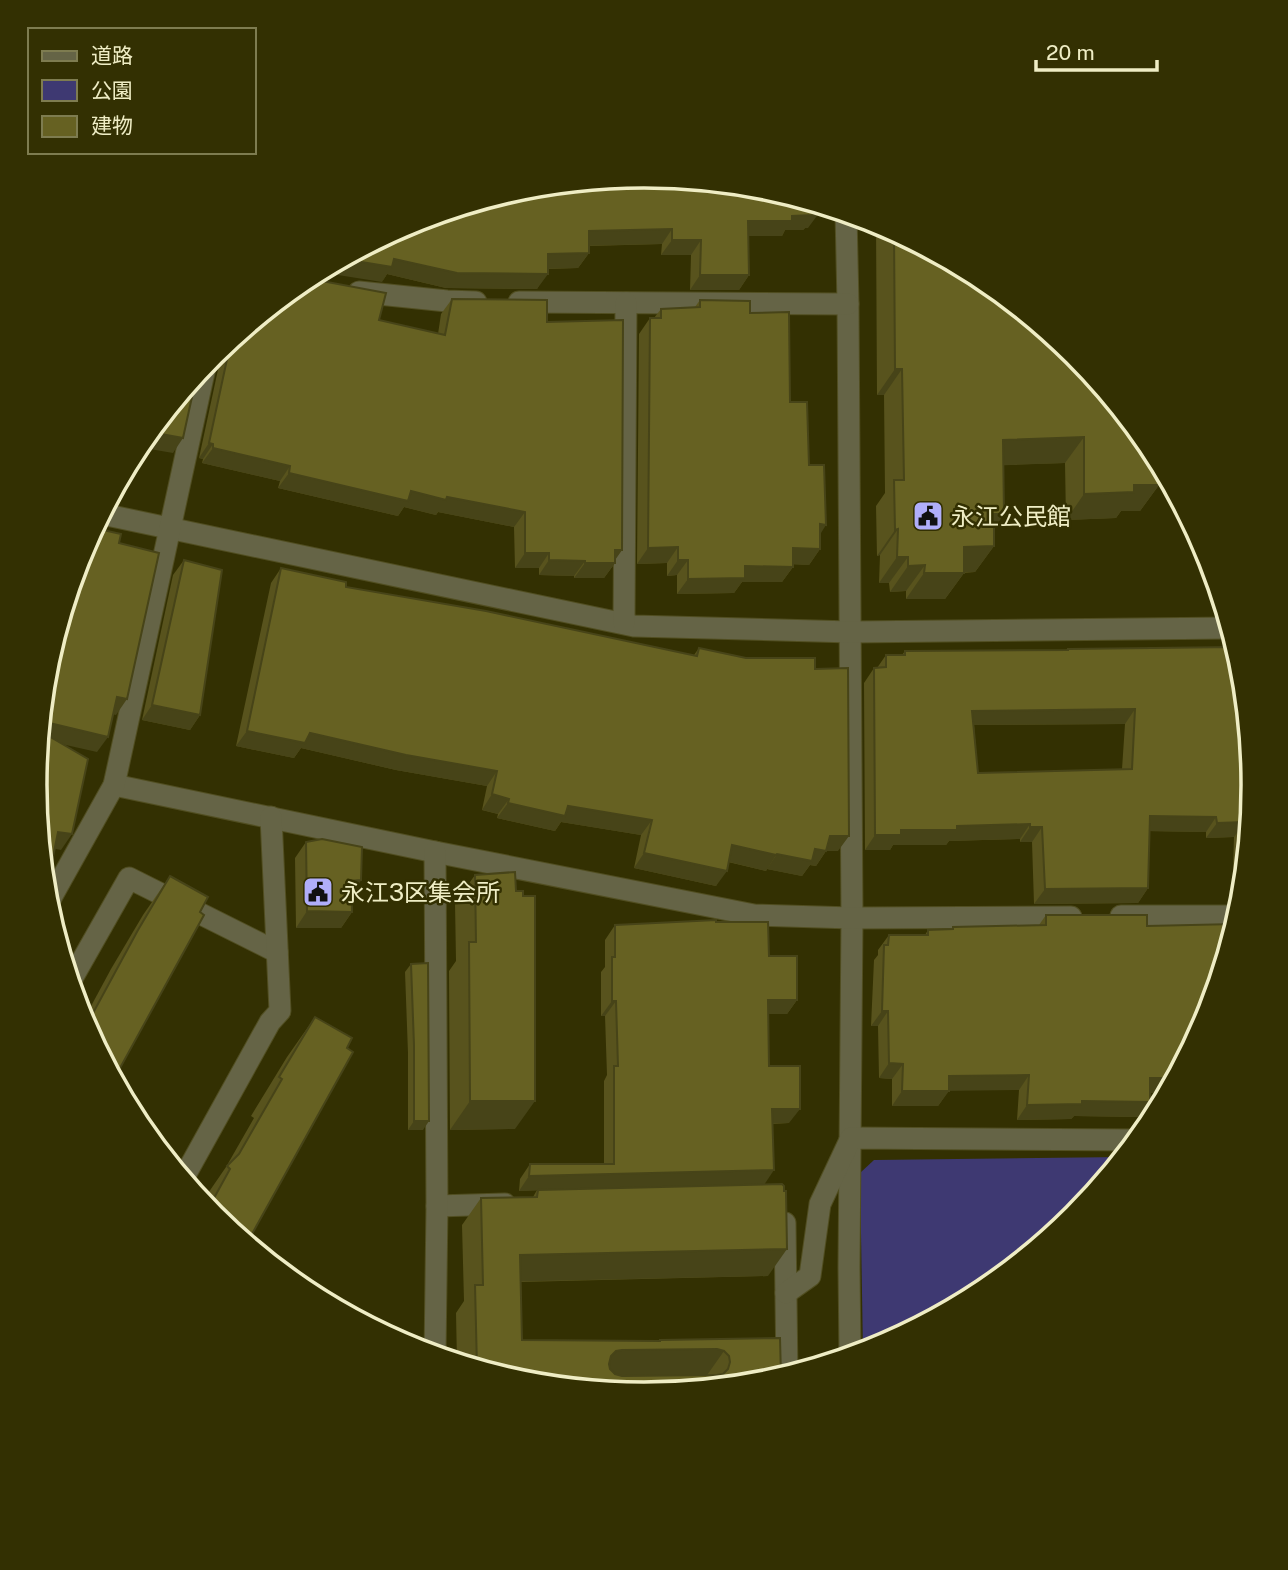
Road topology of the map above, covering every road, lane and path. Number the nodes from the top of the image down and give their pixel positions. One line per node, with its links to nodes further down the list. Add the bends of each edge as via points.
1 (846, 224): 4 (street)
2 (344, 289): 3 (street, via 447,301)
3 (626, 303): 4 (street); 8 (street)
4 (848, 304): 10 (street)
5 (201, 385): 7 (street)
6 (112, 516): 7 (street)
7 (171, 529): 8 (street); 11 (street)
8 (624, 623): 10 (street)
9 (1219, 628): 10 (street)
10 (851, 632): 16 (street)
11 (114, 785): 12 (street); 14 (street)
12 (271, 817): 13 (street); 17 (street)
13 (435, 852): 16 (street, via 754,915); 23 (street)
14 (57, 888)
15 (1225, 916): 16 (street)
16 (852, 918): 19 (street)
17 (277, 952): 18 (street, via 129,878); 21 (street, via 279,1011)
18 (77, 970)
19 (851, 1138): 20 (street); 25 (street, via 820,1204 810,1276); 27 (street)
20 (1123, 1140)
21 (188, 1170)
22 (520, 1204): 23 (street)
23 (437, 1206): 26 (street)
24 (776, 1206): 25 (street, via 784,1213)
25 (786, 1293): 28 (street)
26 (435, 1343)
27 (850, 1345)
28 (787, 1364)

